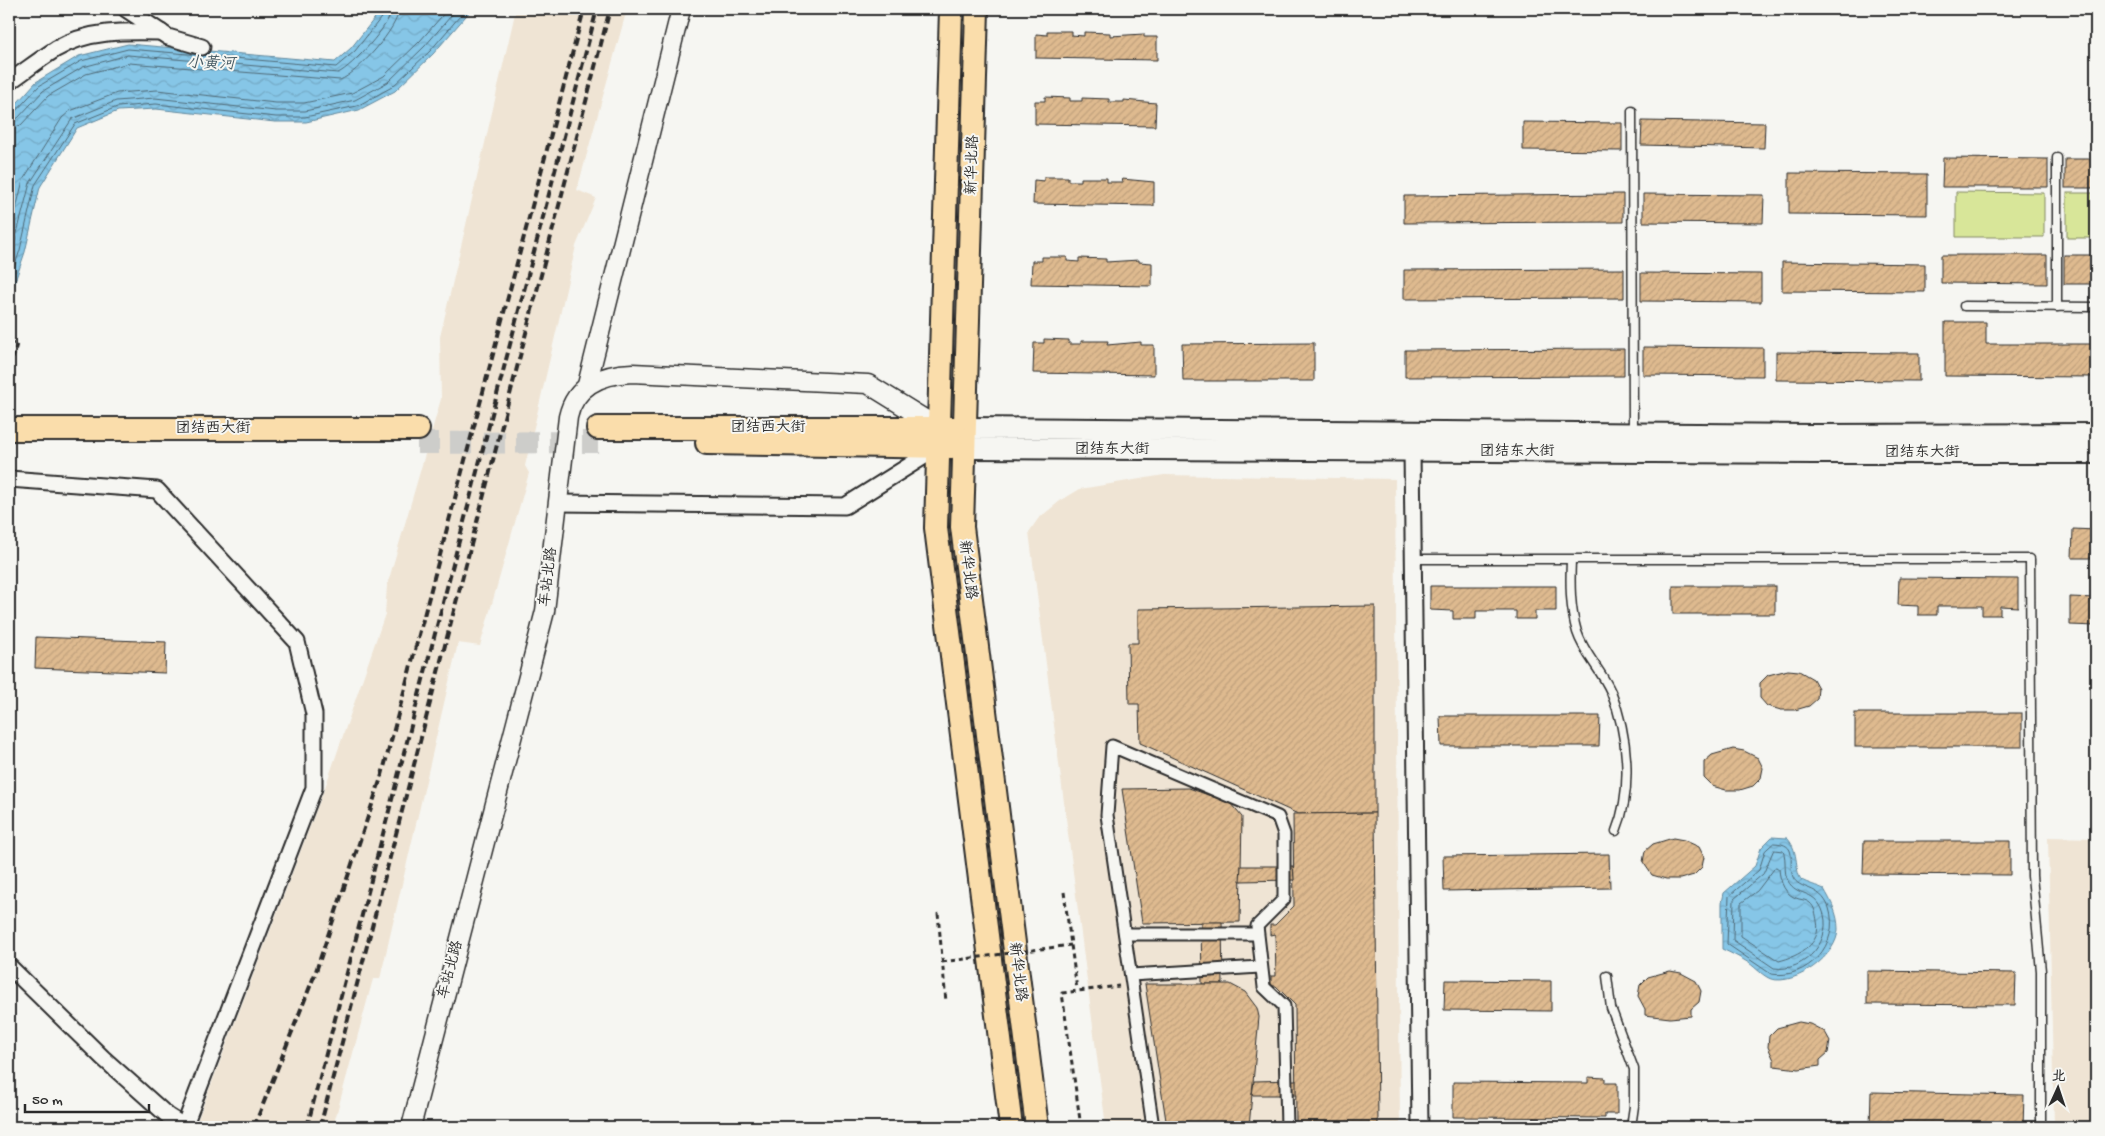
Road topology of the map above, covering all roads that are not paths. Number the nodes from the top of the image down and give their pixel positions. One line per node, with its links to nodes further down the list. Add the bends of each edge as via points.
1 (126, 9): 5 (street)
2 (682, 9): 13 (street)
3 (951, 9): 18 (main road, 新华北路)
4 (977, 9): 19 (main road, 新华北路)
5 (161, 32): 6 (street, via 178,41); 7 (street, via 128,31 81,38 57,48)
6 (202, 47)
7 (9, 82)
8 (1632, 111): 15 (lane)
9 (2057, 158): 11 (lane)
10 (1964, 306): 11 (lane)
11 (2057, 307): 12 (lane)
12 (2096, 307)
13 (587, 385): 18 (street, 车站北路, via 614,374 632,373 868,384); 24 (street, 车站北路, via 571,404)
14 (9, 429): 20 (main road, 团结西大街, via 418,436)
15 (1633, 433): 16 (main road, 团结东大街); 19 (main road, 团结东大街)
16 (2096, 434)
17 (598, 435): 18 (main road, 团结西大街)
18 (939, 438): 19 (main road, 团结东大街); 24 (street, via 845,506); 36 (main road, 新华北路, via 936,528)
19 (965, 438): 21 (main road, 团结东大街); 37 (main road, 新华北路, via 962,527)
20 (9, 445)
21 (1412, 451): 22 (main road, 团结东大街); 25 (street)
22 (2096, 452)
23 (9, 479): 34 (street, via 157,490 297,642 314,714 314,788)
24 (558, 503): 35 (street, 车站北路, via 545,611)
25 (1413, 559): 26 (lane); 40 (street)
26 (1571, 560): 27 (lane, via 1572,614 1578,634 1611,693 1623,738 1627,791); 42 (lane, via 2030,559 2032,858 2041,971)
27 (1616, 831)
28 (1125, 934): 29 (street); 29 (street, via 1107,815 1112,746 1278,817 1284,834 1284,899 1256,926); 33 (street)
29 (1257, 934): 31 (street)
30 (9, 966): 34 (street, via 103,1058)
31 (1260, 967): 33 (street); 39 (street, via 1264,986 1284,1006)
32 (1607, 976): 41 (lane, via 1610,1008 1634,1070)
33 (1131, 980): 38 (street)
34 (184, 1127)
35 (411, 1127)
36 (1011, 1127)
37 (1038, 1127)
38 (1153, 1127)
39 (1287, 1127)
40 (1420, 1127)
41 (1631, 1127)
42 (2042, 1127)

